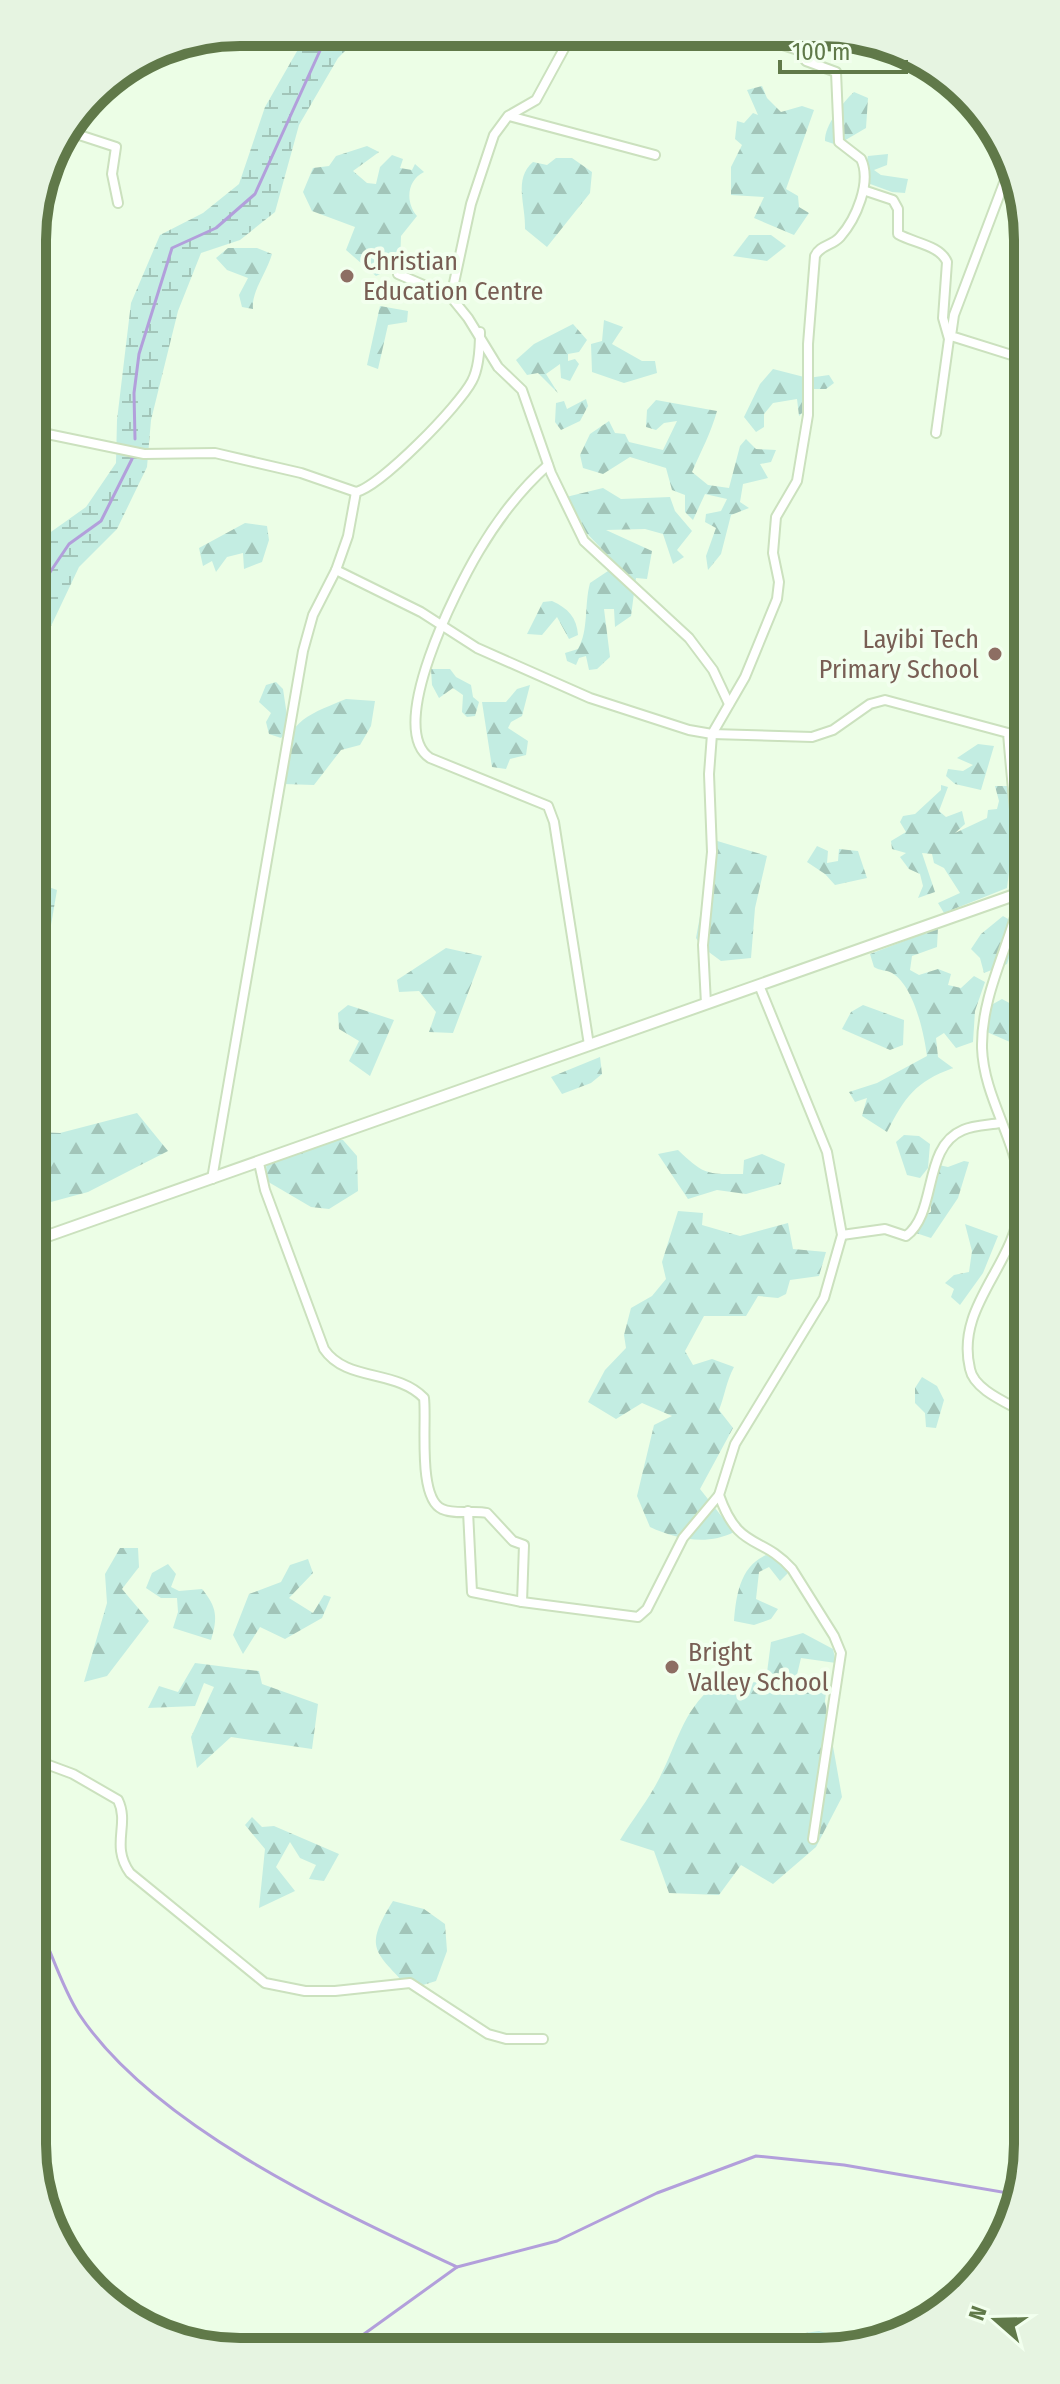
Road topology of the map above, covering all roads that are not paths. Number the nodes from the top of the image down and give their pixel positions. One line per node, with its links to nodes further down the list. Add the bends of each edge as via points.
1 (565, 46): 5 (street, via 536,100)
2 (786, 46): 4 (street)
3 (798, 46): 4 (street)
4 (798, 50): 9 (street, via 806,61 836,72 839,142 861,159)
5 (508, 116): 7 (street); 12 (street, via 494,135 471,204)
6 (78, 134): 10 (street, via 116,147 112,174)
7 (655, 155)
8 (1004, 182): 14 (street, via 954,315 951,336)
9 (866, 191): 15 (street, via 893,200 898,234 934,249 947,262 943,318 949,339); 21 (street, via 842,235 815,256 808,415 797,481 776,517 777,599)
10 (118, 203)
11 (398, 274): 12 (street)
12 (451, 297): 13 (street)
13 (480, 332): 17 (street, via 498,367 522,390); 18 (street, via 471,384 409,452)
14 (1014, 356)
15 (936, 433)
16 (46, 434): 18 (street, via 144,454 215,453)
17 (548, 465): 20 (street, via 479,550); 21 (street, via 584,541 689,638)
18 (356, 492): 19 (street)
19 (336, 570): 20 (street); 32 (street, via 313,615 303,651)
20 (441, 626): 22 (street, via 477,648 590,698); 28 (street, via 422,680 414,739 430,758 548,806)
21 (729, 704): 22 (street)
22 (712, 734): 23 (street, via 812,737 885,700 1008,733); 27 (street, via 712,852 703,945)
23 (1014, 797)
24 (1014, 896): 26 (street)
25 (1014, 920): 29 (street, via 983,1027 985,1070)
26 (759, 985): 27 (street); 34 (street, via 824,1142)
27 (706, 1004): 28 (street)
28 (589, 1045): 31 (street)
29 (1000, 1123): 30 (street); 34 (street, via 965,1129 947,1143 919,1224 906,1236 885,1229)
30 (1014, 1154)
31 (259, 1163): 32 (street); 38 (street, via 324,1349 339,1366 370,1373 424,1398 424,1456 434,1501 442,1509)
32 (212, 1179): 35 (street)
33 (1014, 1226): 36 (street, via 1002,1265 967,1324 970,1373)
34 (842, 1235): 37 (street, via 816,1315 735,1444)
35 (46, 1237)
36 (1014, 1406)
37 (719, 1495): 39 (street, via 683,1538 638,1617); 41 (street, via 738,1532 792,1569 841,1653)
38 (468, 1511): 39 (street, via 487,1513 525,1547); 39 (street, via 472,1592)
39 (522, 1602)
40 (46, 1764): 42 (street, via 118,1800 119,1852 130,1873 265,1983 335,1991 401,1981 488,2034)
41 (813, 1839)
42 (543, 2039)

